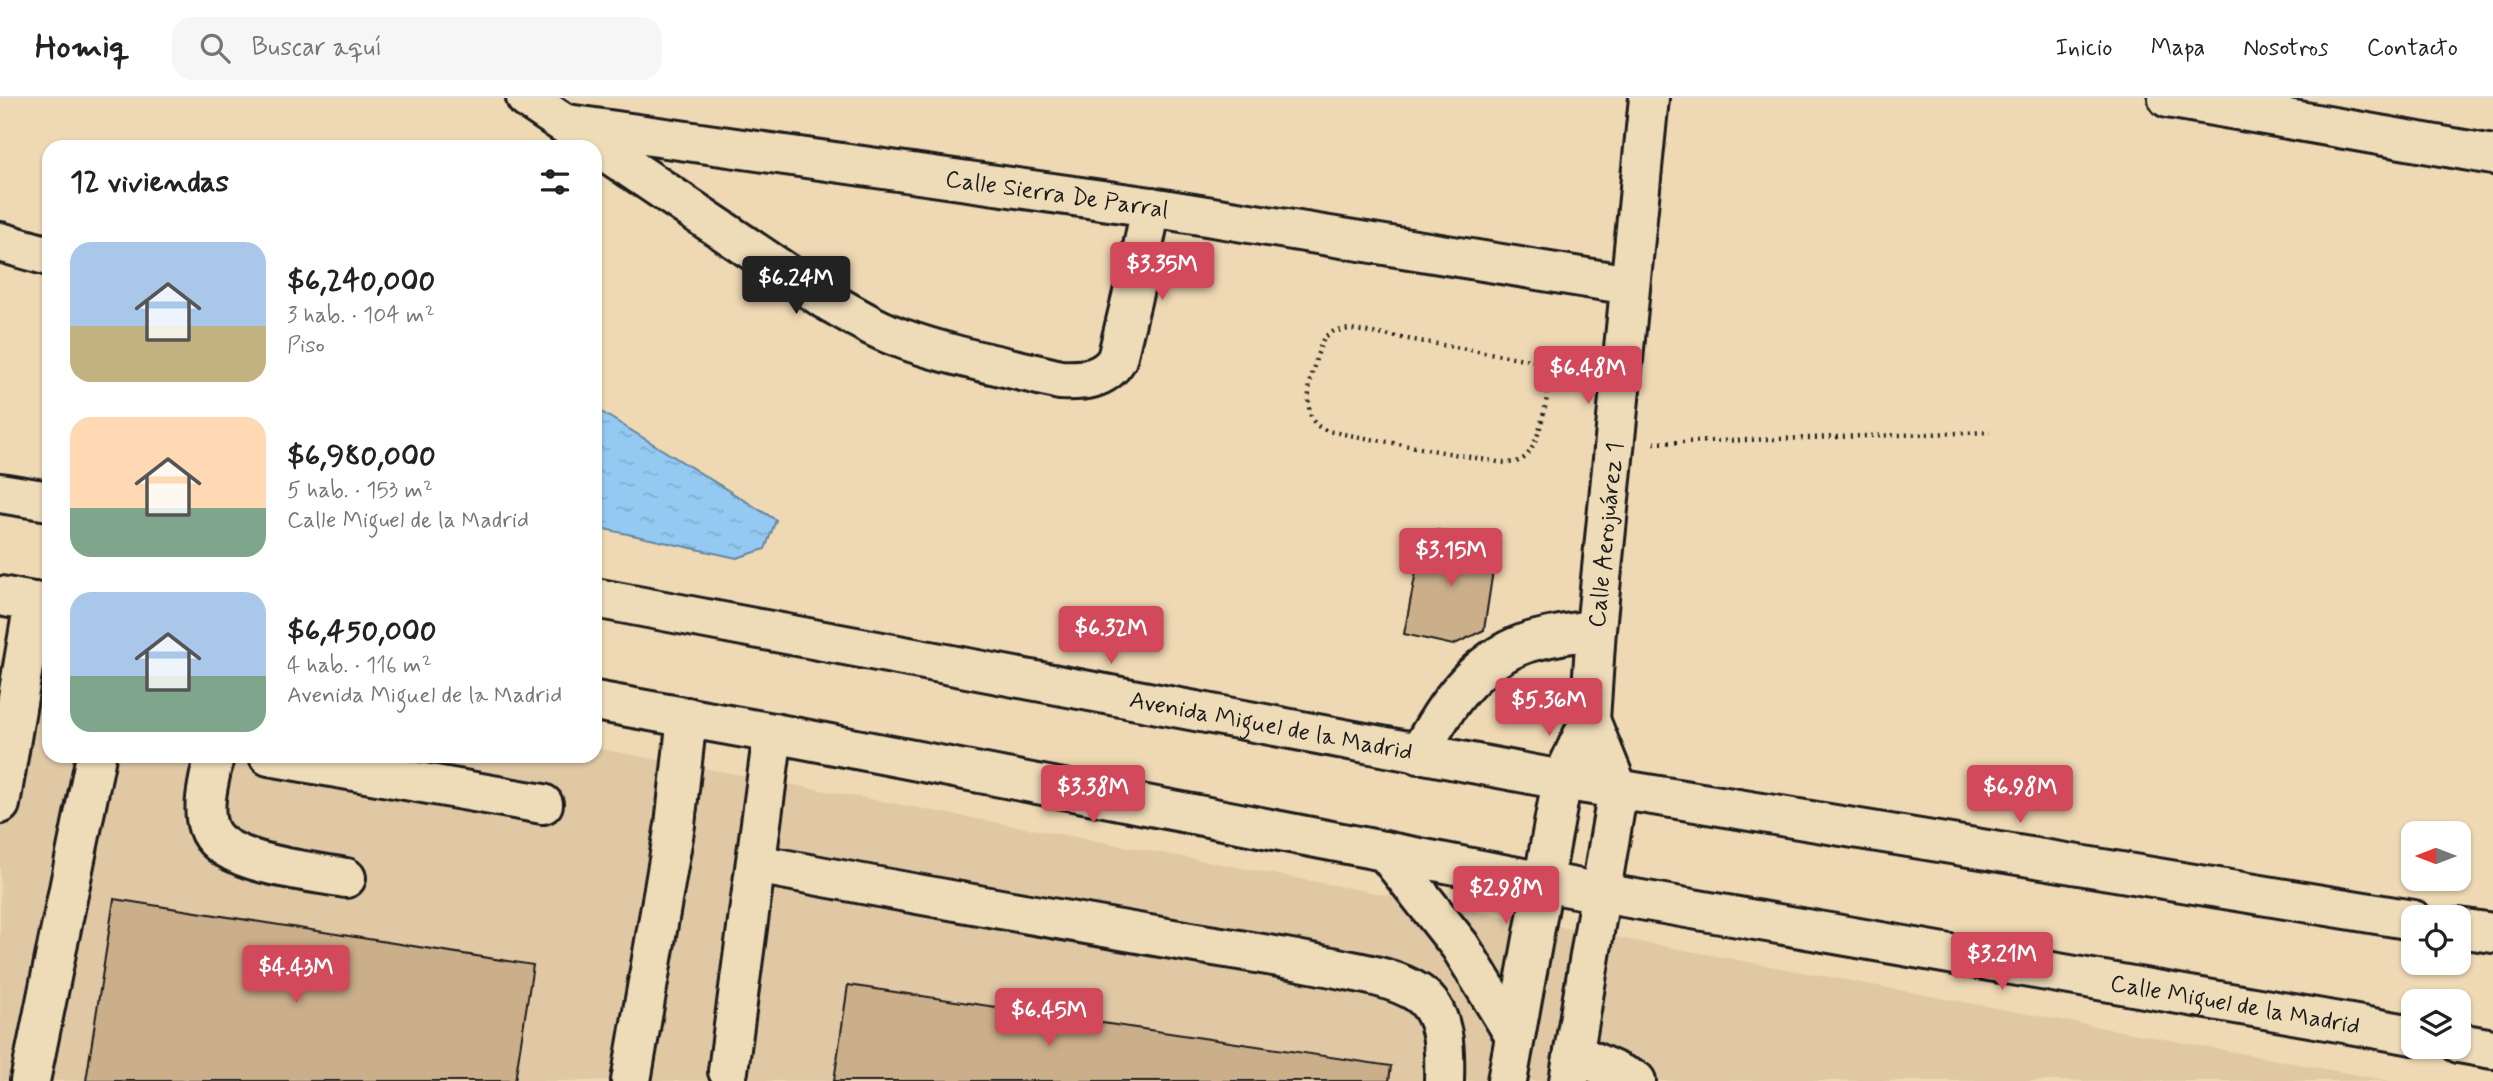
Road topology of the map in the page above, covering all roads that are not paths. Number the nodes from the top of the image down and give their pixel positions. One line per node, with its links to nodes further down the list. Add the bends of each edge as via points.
1 (526, 98): 4 (main road)
2 (1649, 98): 11 (main road, Calle Aerojuárez 1)
3 (2168, 98): 7 (main road)
4 (567, 124): 5 (main road); 8 (main road, Calle Sierra De Parral)
5 (591, 140)
6 (602, 148): 8 (main road, via 868,324 928,347 1060,380 1094,378 1109,372 1117,359)
7 (2493, 155)
8 (1151, 207): 11 (main road, Calle Sierra De Parral)
9 (0, 242): 10 (main road)
10 (42, 254)
11 (1630, 285): 16 (main road, Calle Aerojuárez 1)
12 (0, 493): 13 (main road)
13 (42, 500)
14 (602, 599): 22 (main road, Avenida Miguel de la Madrid)
15 (28, 601): 20 (main road)
16 (1596, 629): 19 (main road, Calle Aerojuárez 1); 22 (main road, via 1528,643 1490,661 1467,681)
17 (602, 702): 18 (main road)
18 (687, 717): 21 (main road); 45 (main road, via 675,825)
19 (1590, 720): 26 (main road, Calle Aerojuárez 1); 27 (main road, Calle Aerojuárez 1)
20 (7, 725): 28 (main road)
21 (773, 733): 30 (main road); 31 (main road)
22 (1419, 754): 26 (main road, Avenida Miguel de la Madrid)
23 (95, 763): 44 (main road)
24 (213, 763): 32 (main road, via 206,807 214,839 244,857)
25 (309, 763): 29 (main road)
26 (1562, 780): 27 (main road, Avenida Miguel de la Madrid); 33 (main road, Calle Aerojuárez 1)
27 (1618, 789): 34 (main road); 35 (main road)
28 (0, 804)
29 (543, 804)
30 (1385, 851): 33 (main road); 39 (main road, via 1460,946)
31 (756, 864): 43 (main road); 46 (main road, via 1288,958 1398,983 1420,995 1433,1010 1445,1049)
32 (346, 878)
33 (1544, 880): 34 (main road); 39 (main road, Calle Aerojuárez 1)
34 (1601, 893): 38 (main road, Calle Miguel de la Madrid); 42 (main road)
35 (2401, 918)
36 (2471, 930): 37 (main road)
37 (2493, 933)
38 (2401, 1033)
39 (1515, 1036): 47 (main road, Calle Aerojuárez 1)
40 (2471, 1045): 41 (main road)
41 (2493, 1049)
42 (1571, 1067): 48 (main road)
43 (728, 1071)
44 (30, 1081)
45 (631, 1081)
46 (1444, 1081)
47 (1507, 1081)
48 (1636, 1081)

